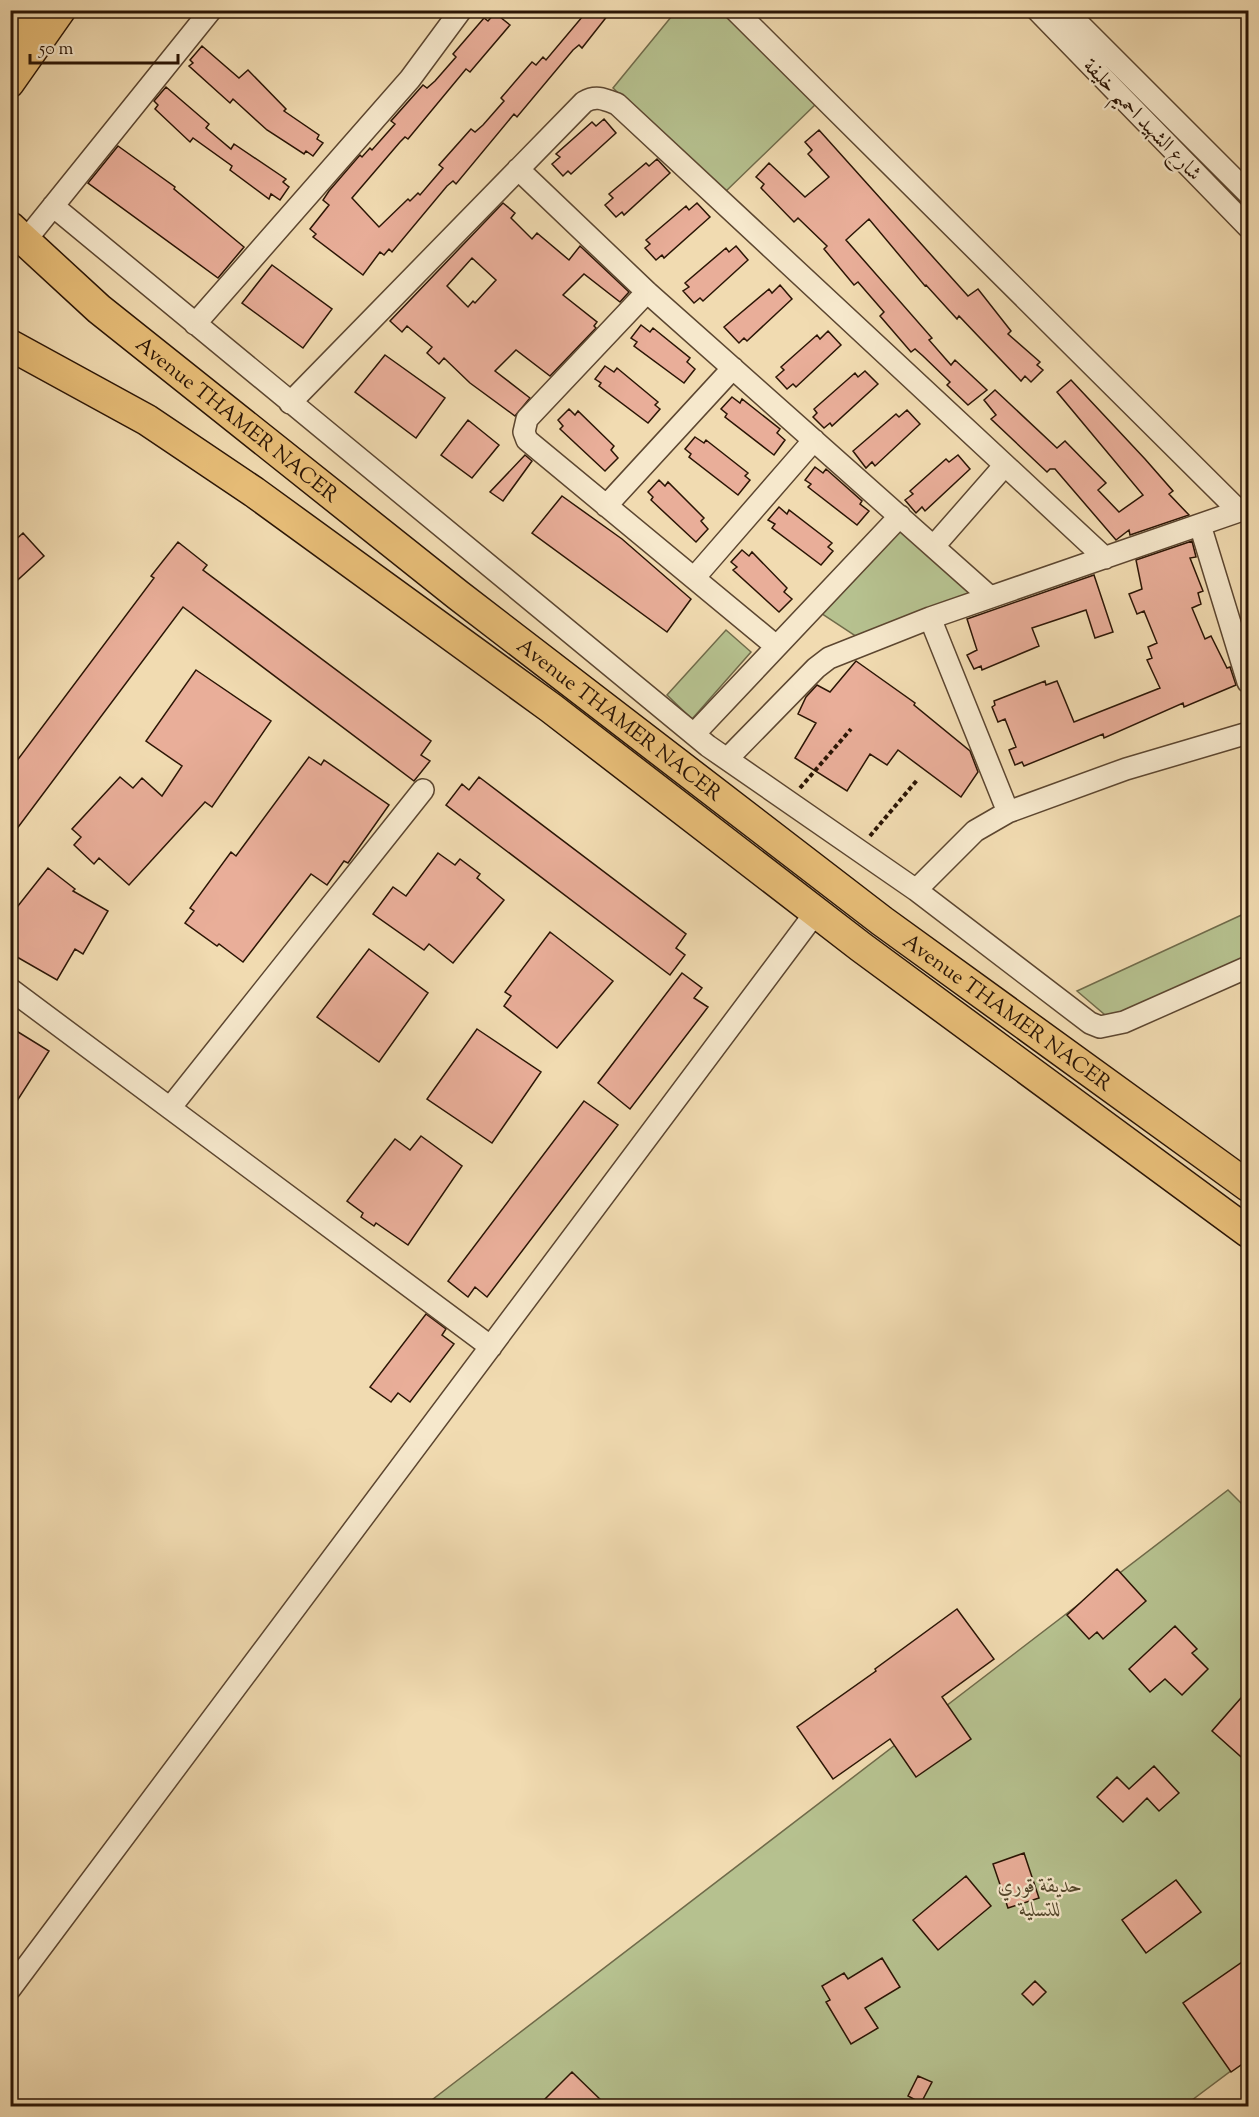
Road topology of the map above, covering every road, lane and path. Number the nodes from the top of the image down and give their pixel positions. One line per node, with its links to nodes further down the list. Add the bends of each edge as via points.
1 (62, 10): 9 (main road)
2 (211, 10): 12 (street)
3 (461, 10): 16 (street, via 410,79)
4 (735, 10): 23 (street)
5 (1037, 10): 13 (street, شارع الشهيد احميم خليفة)
6 (1065, 10): 11 (street, شارع الشهيد احميم خليفة)
7 (26, 12): 8 (main road)
8 (10, 39)
9 (10, 84)
10 (518, 169): 15 (street); 19 (street); 21 (street, via 584,102 601,98 616,104)
11 (1248, 193)
12 (53, 206): 14 (street); 16 (street)
13 (1248, 227)
14 (18, 234): 47 (highway, Avenue THAMER NACER, via 99,309 466,601 882,921)
15 (647, 292): 18 (street); 22 (street, via 524,426 527,440)
16 (195, 324): 19 (street)
17 (10, 345): 43 (highway, Avenue THAMER NACER, via 147,420 254,492 551,708)
18 (733, 368): 20 (street); 22 (street)
19 (290, 403): 35 (street)
20 (814, 440): 24 (street); 28 (street)
21 (1005, 465): 26 (street); 27 (street)
22 (606, 506): 28 (street)
23 (1244, 510): 25 (street)
24 (900, 516): 26 (street); 31 (street)
25 (1200, 525): 27 (street); 32 (street)
26 (934, 546): 29 (street)
27 (1105, 558): 29 (street)
28 (694, 578): 31 (street)
29 (990, 597): 30 (street)
30 (930, 618): 36 (street, via 829,658); 40 (street)
31 (776, 646): 35 (street)
32 (1248, 682)
33 (851, 729): 39 (path)
34 (1248, 733): 40 (street, via 1126,769)
35 (694, 734): 36 (street)
36 (727, 759): 39 (street)
37 (918, 779): 41 (path)
38 (423, 790): 46 (street)
39 (789, 802): 41 (street)
40 (1008, 812): 42 (street, via 975,831)
41 (858, 850): 42 (street)
42 (916, 890): 44 (street, via 1076,1013 1100,1027 1124,1022)
43 (816, 912): 48 (highway, Avenue THAMER NACER); 49 (street)
44 (1248, 967)
45 (10, 989): 46 (street)
46 (170, 1108): 49 (street)
47 (1248, 1186)
48 (1248, 1232)
49 (490, 1347): 50 (street)
50 (10, 1989)

